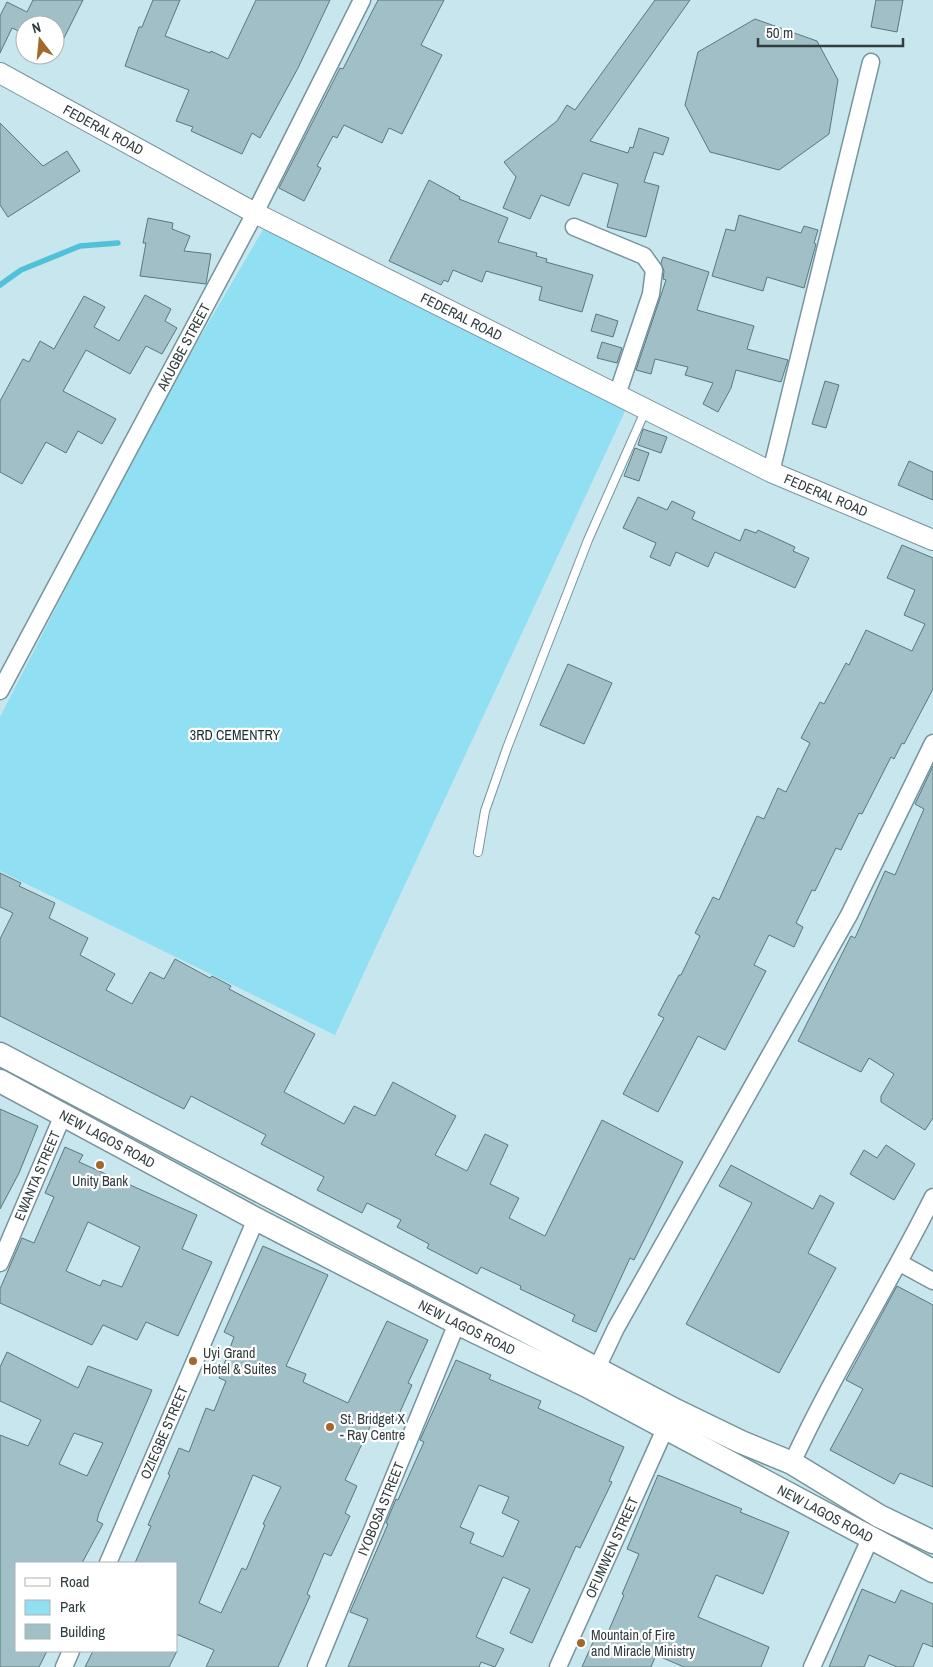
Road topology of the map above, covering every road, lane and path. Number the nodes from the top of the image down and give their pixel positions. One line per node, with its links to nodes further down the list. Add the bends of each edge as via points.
1 (362, 0): 4 (street, AKUGBE STREET)
2 (871, 62): 8 (street)
3 (0, 74): 4 (street, FEDERAL ROAD)
4 (255, 213): 6 (street, FEDERAL ROAD); 10 (street, AKUGBE STREET)
5 (574, 227): 6 (street, via 644,256 654,270 651,294)
6 (617, 395): 7 (street, FEDERAL ROAD)
7 (646, 409): 8 (street, FEDERAL ROAD); 12 (lane, via 588,540 506,748 485,811)
8 (771, 472): 9 (street, FEDERAL ROAD)
9 (933, 540)
10 (0, 691)
11 (933, 743): 22 (street, via 849,915 616,1328)
12 (478, 852)
13 (0, 1054): 22 (main road, NEW LAGOS ROAD)
14 (0, 1081): 15 (main road, NEW LAGOS ROAD)
15 (63, 1115): 17 (main road, NEW LAGOS ROAD); 18 (street, EWANTA STREET)
16 (933, 1198): 19 (street)
17 (256, 1219): 21 (main road, NEW LAGOS ROAD); 27 (street, OZIEGBE STREET)
18 (0, 1262)
19 (900, 1263): 20 (street); 24 (street, via 811,1422)
20 (933, 1281)
21 (458, 1323): 23 (main road, NEW LAGOS ROAD, via 587,1386); 31 (street, IYOBOSA STREET)
22 (597, 1368): 24 (main road, NEW LAGOS ROAD, via 740,1442)
23 (665, 1429): 25 (main road, NEW LAGOS ROAD); 32 (street, OFUMWEN STREET)
24 (792, 1463): 26 (main road, NEW LAGOS ROAD, via 879,1516)
25 (870, 1539): 28 (main road, NEW LAGOS ROAD); 33 (street)
26 (933, 1542)
27 (108, 1562)
28 (933, 1572)
29 (71, 1652): 30 (street)
30 (64, 1667)
31 (316, 1667)
32 (558, 1667)
33 (812, 1667)

